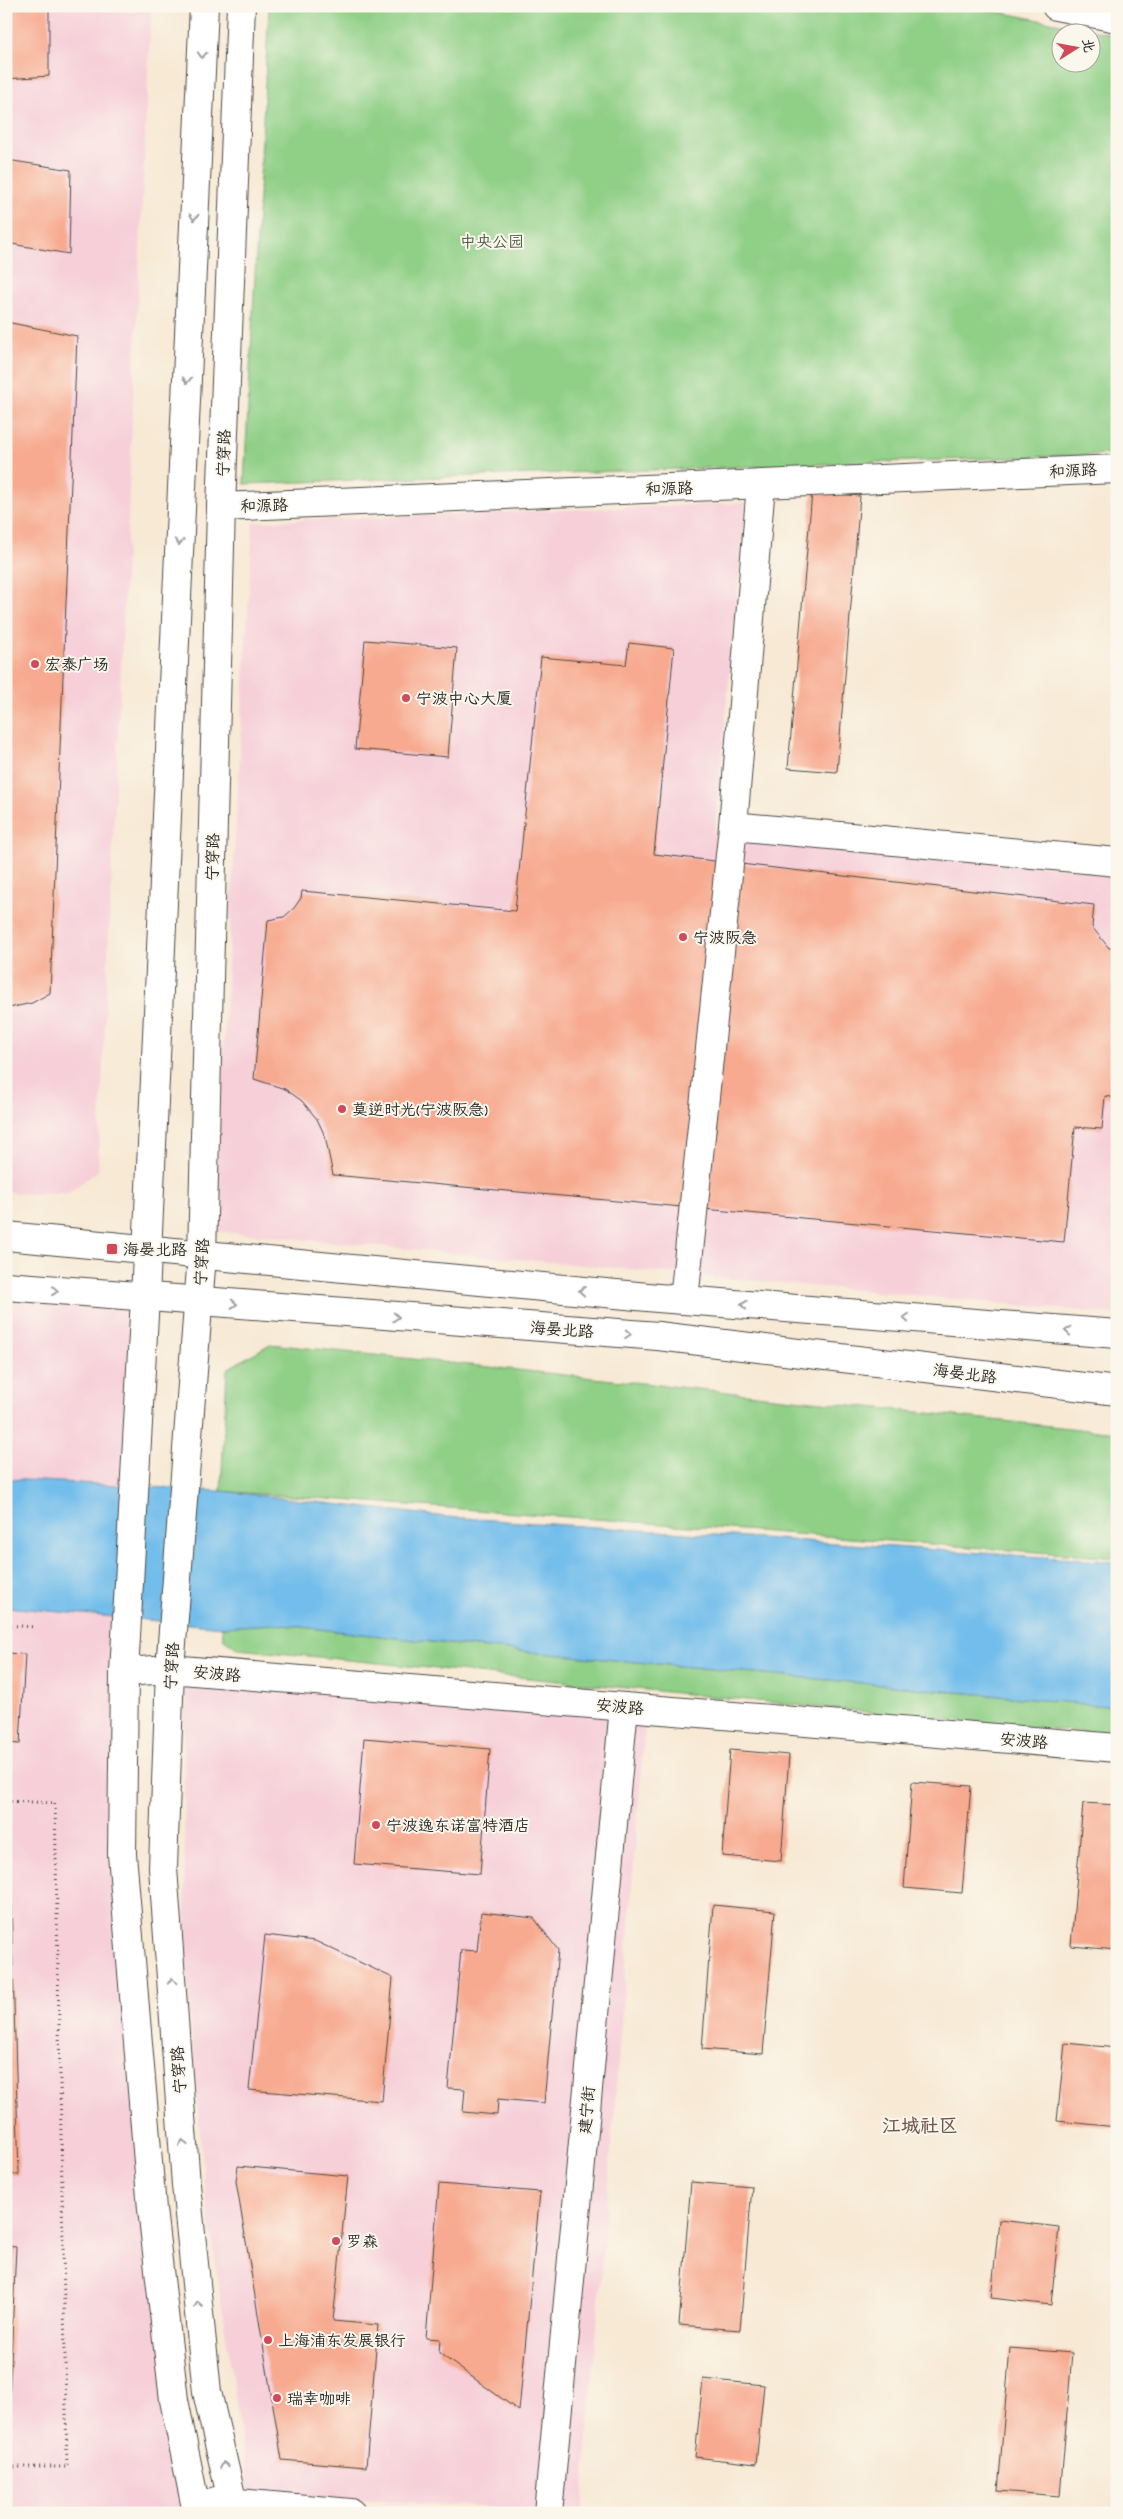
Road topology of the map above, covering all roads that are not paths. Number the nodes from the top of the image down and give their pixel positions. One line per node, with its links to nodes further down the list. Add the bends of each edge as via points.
1 (204, 6): 11 (main road, one-way to 11)
2 (241, 6): 7 (main road, 宁穿路)
3 (1056, 6): 4 (main road)
4 (1117, 18)
5 (1117, 468): 6 (main road, 和源路)
6 (761, 484): 7 (main road, 和源路); 8 (main road)
7 (221, 507): 12 (main road, 宁穿路)
8 (733, 826): 9 (main road); 15 (main road)
9 (1117, 862)
10 (6, 1236): 11 (main road)
11 (147, 1249): 12 (main road); 14 (main road)
12 (202, 1254): 15 (main road, one-way to 12); 16 (main road, 宁穿路)
13 (6, 1286): 14 (main road, 海晏北路, one-way to 14)
14 (145, 1298): 16 (main road, 海晏北路); 20 (main road)
15 (684, 1300): 17 (main road, one-way to 15)
16 (199, 1302): 18 (main road, 海晏北路, one-way to 18, via 658,1336); 19 (main road, 宁穿路)
17 (1117, 1334)
18 (1117, 1391)
19 (170, 1669): 20 (main road, 安波路); 21 (main road, 安波路); 24 (main road, 宁穿路, one-way to 19, via 207,2392 184,2155 163,1868)
20 (124, 1672): 23 (main road, via 122,1854 150,2180 174,2400)
21 (624, 1707): 22 (main road, 安波路); 26 (main road, 建宁街)
22 (1117, 1748)
23 (196, 2506): 24 (main road)
24 (233, 2508): 25 (main road)
25 (351, 2513)
26 (548, 2513)

